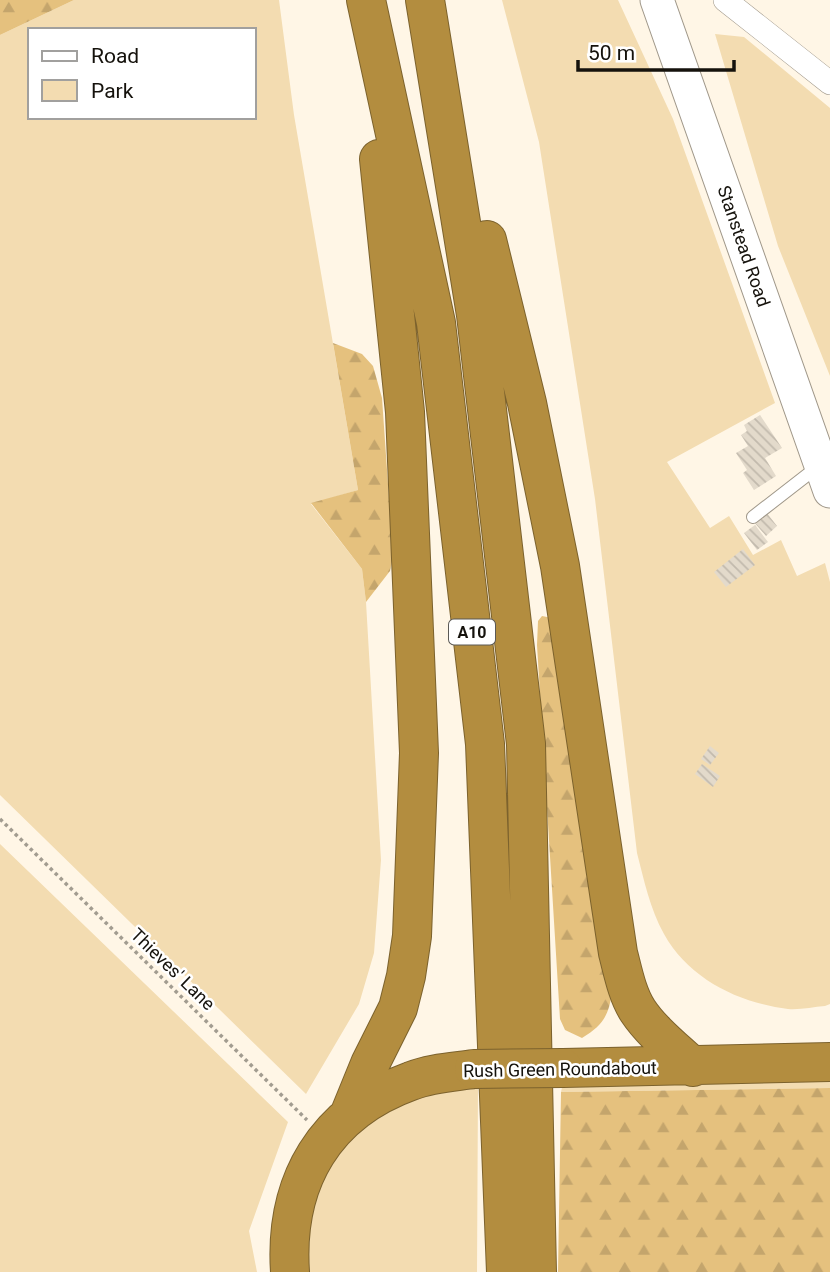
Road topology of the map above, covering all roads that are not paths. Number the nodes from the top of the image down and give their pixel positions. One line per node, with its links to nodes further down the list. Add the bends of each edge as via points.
1 (364, 0): 10 (highway, via 405,412 419,753 412,936 406,976 398,1008); 12 (highway, A10, via 436,323 482,717)
2 (427, 0): 9 (highway, via 527,403 560,565 618,953 637,1009); 13 (highway, A10, via 477,315 526,744)
3 (657, 0): 6 (main road, Stanstead Road)
4 (725, 0): 5 (street)
5 (830, 83)
6 (824, 465): 7 (lane)
7 (753, 517)
8 (824, 1059): 9 (highway, Rush Green Roundabout)
9 (692, 1067): 10 (highway, Rush Green Roundabout, bridge, via 474,1069 413,1080 386,1091)
10 (338, 1126): 11 (highway, Rush Green Roundabout, via 301,1184 289,1245)
11 (290, 1272)
12 (506, 1272)
13 (537, 1272)

